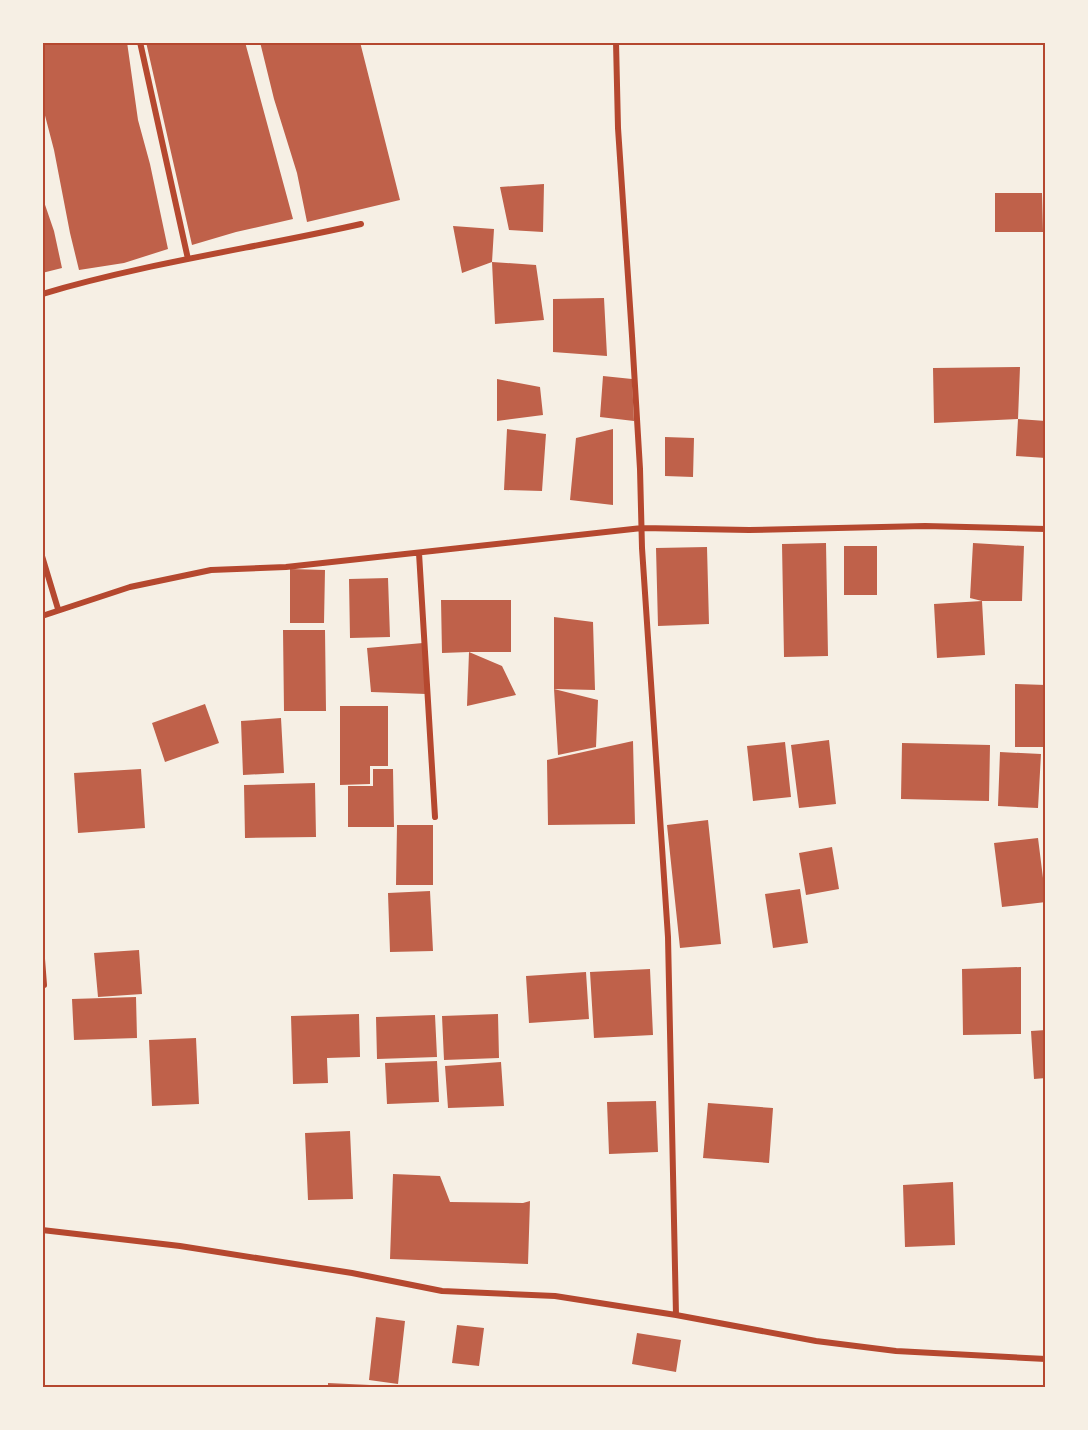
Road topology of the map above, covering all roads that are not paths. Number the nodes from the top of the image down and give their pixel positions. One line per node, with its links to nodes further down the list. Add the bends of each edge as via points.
1 (140, 42): 4 (street)
2 (616, 42): 6 (street)
3 (361, 224): 4 (street)
4 (188, 259): 5 (street)
5 (42, 294)
6 (642, 528): 7 (street); 8 (street); 16 (street, via 668,937)
7 (1046, 529)
8 (419, 553): 10 (street, via 286,567 211,570 130,587); 12 (street)
9 (42, 556): 10 (street)
10 (58, 609): 11 (street)
11 (42, 616)
12 (435, 817)
13 (42, 959): 14 (street)
14 (44, 985)
15 (42, 1230): 16 (street, via 180,1246 442,1290 555,1296)
16 (676, 1315): 17 (street, via 816,1341 896,1351)
17 (1046, 1359)

